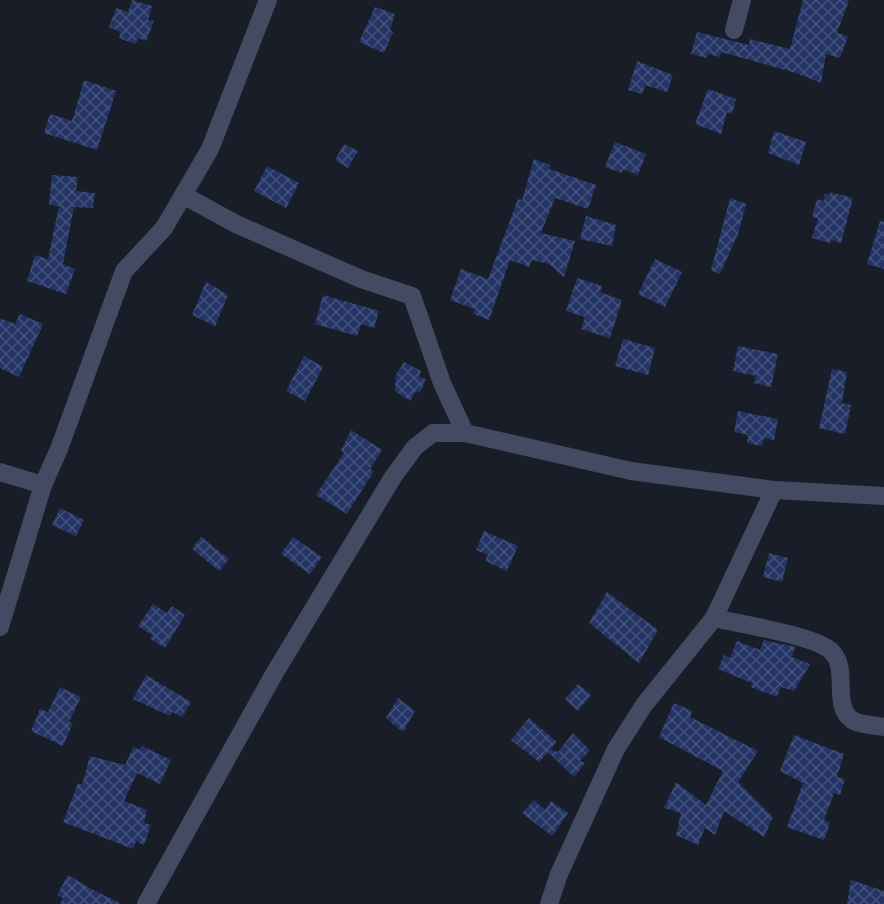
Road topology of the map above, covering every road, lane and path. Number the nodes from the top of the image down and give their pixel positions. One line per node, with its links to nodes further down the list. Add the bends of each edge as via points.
1 (268, 0): 4 (street, via 210,149)
2 (742, 0): 3 (street)
3 (734, 30)
4 (183, 195): 5 (street, via 236,224 361,279 412,296 442,383); 7 (street, via 164,228 124,271)
5 (465, 433): 8 (street, via 631,471); 13 (street, via 433,433 415,447 393,477 274,674)
6 (0, 472): 7 (street)
7 (43, 485): 11 (street)
8 (774, 490): 9 (street); 10 (street)
9 (884, 496)
10 (714, 618): 12 (street, via 812,642 831,651 840,666 845,712 853,720); 14 (street, via 644,705 616,748)
11 (0, 627)
12 (884, 727)
13 (147, 904)
14 (549, 904)

